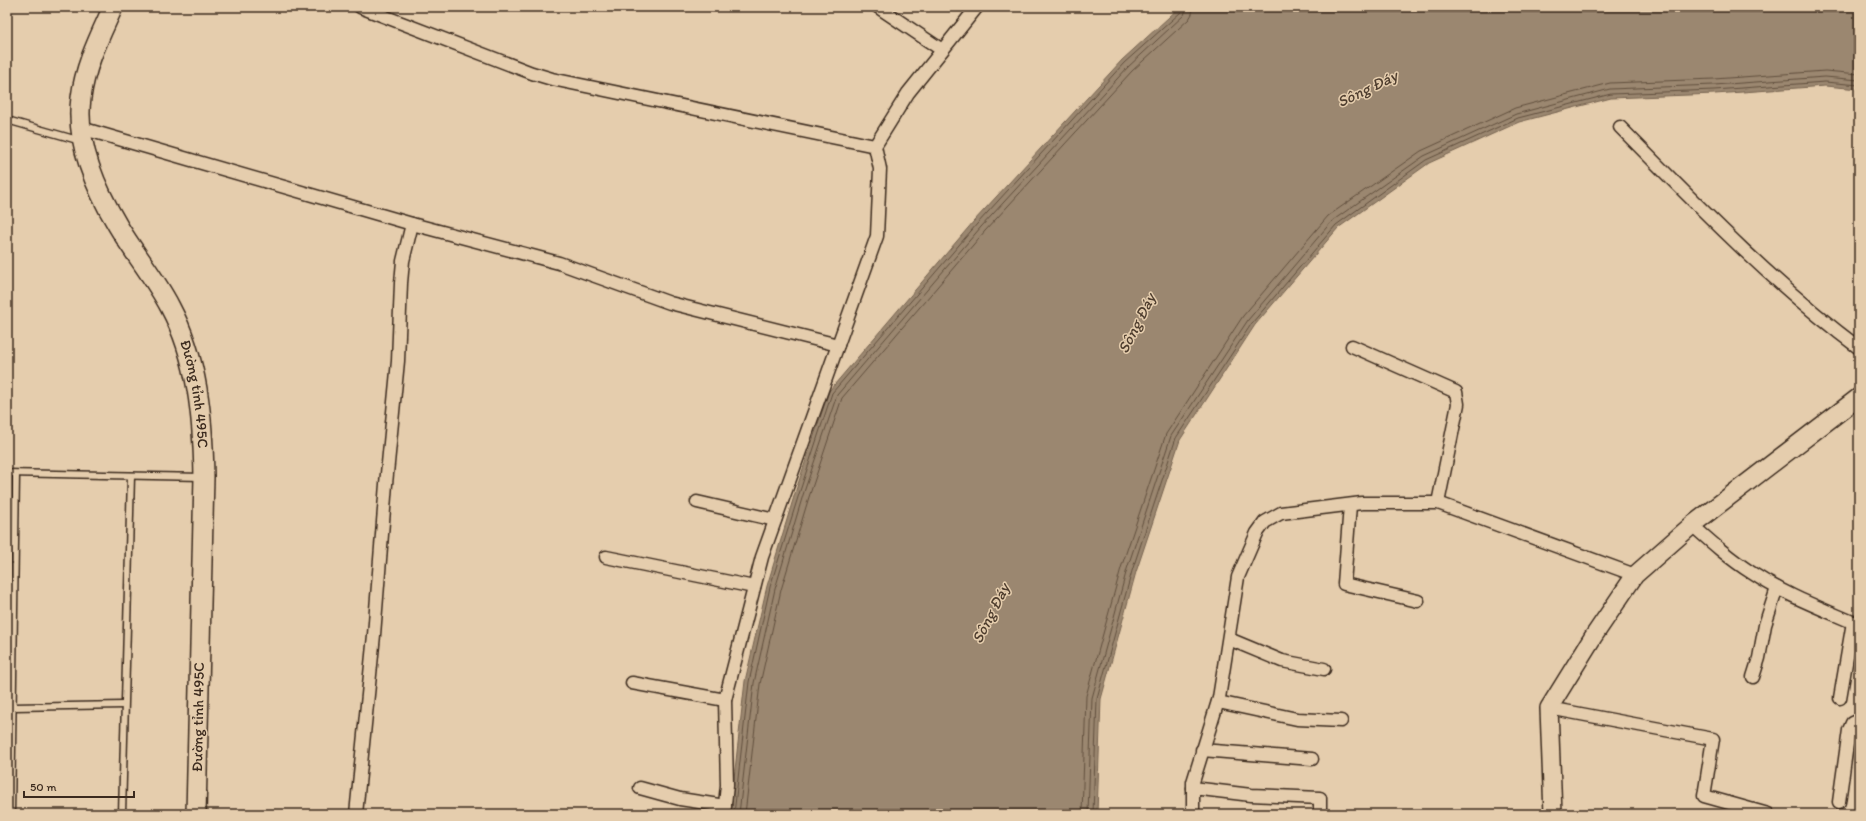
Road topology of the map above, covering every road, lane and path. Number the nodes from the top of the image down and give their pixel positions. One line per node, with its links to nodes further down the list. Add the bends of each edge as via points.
1 (113, 7): 8 (main road, Đường tỉnh 495C, via 85,76 81,98)
2 (360, 7): 9 (street, via 552,79)
3 (878, 7): 5 (street)
4 (977, 7): 5 (street)
5 (942, 50): 9 (street, via 908,93)
6 (7, 120): 8 (lane)
7 (1620, 127): 13 (street, via 1688,196 1808,309)
8 (83, 135): 10 (street); 18 (main road, Đường tỉnh 495C, via 92,176 117,226 170,306 186,342 203,427)
9 (875, 146): 11 (street, via 880,169 878,230)
10 (412, 224): 11 (street, via 559,263 670,303); 51 (street, via 403,261 398,361)
11 (838, 345): 22 (street)
12 (1352, 346): 20 (street, via 1456,392 1458,404)
13 (1859, 348)
14 (1859, 397): 23 (main road)
15 (7, 473): 16 (lane)
16 (16, 474): 17 (lane); 38 (lane)
17 (131, 476): 18 (lane); 37 (lane)
18 (204, 477): 50 (main road, Đường tỉnh 495C)
19 (697, 502): 22 (street)
20 (1438, 503): 21 (street); 25 (street)
21 (1350, 505): 28 (street, via 1344,584); 30 (street, via 1281,513 1265,522 1257,533 1238,577)
22 (775, 520): 26 (street)
23 (1692, 525): 25 (main road); 27 (street, via 1728,556)
24 (606, 557): 26 (street)
25 (1635, 575): 39 (main road)
26 (754, 587): 35 (street)
27 (1777, 588): 29 (street); 32 (street, via 1765,625)
28 (1418, 601)
29 (1856, 624): 34 (street)
30 (1229, 639): 31 (street, via 1282,661); 36 (street)
31 (1324, 669)
32 (1753, 678)
33 (632, 683): 35 (street)
34 (1840, 698)
35 (725, 700): 47 (street)
36 (1218, 702): 41 (street, via 1297,719); 42 (street)
37 (124, 705): 38 (lane); 49 (lane)
38 (14, 707): 48 (lane)
39 (1549, 708): 54 (main road); 55 (street, via 1713,739 1704,796)
40 (1859, 720): 46 (street, via 1852,723 1849,730)
41 (1341, 721)
42 (1202, 750): 43 (street); 45 (street)
43 (1312, 759)
44 (640, 788): 47 (street)
45 (1193, 788): 52 (street); 53 (street, via 1250,795 1320,798)
46 (1839, 802)
47 (725, 810)
48 (11, 814)
49 (122, 814)
50 (196, 814)
51 (356, 814)
52 (1193, 814)
53 (1320, 814)
54 (1553, 814)
55 (1768, 814)

